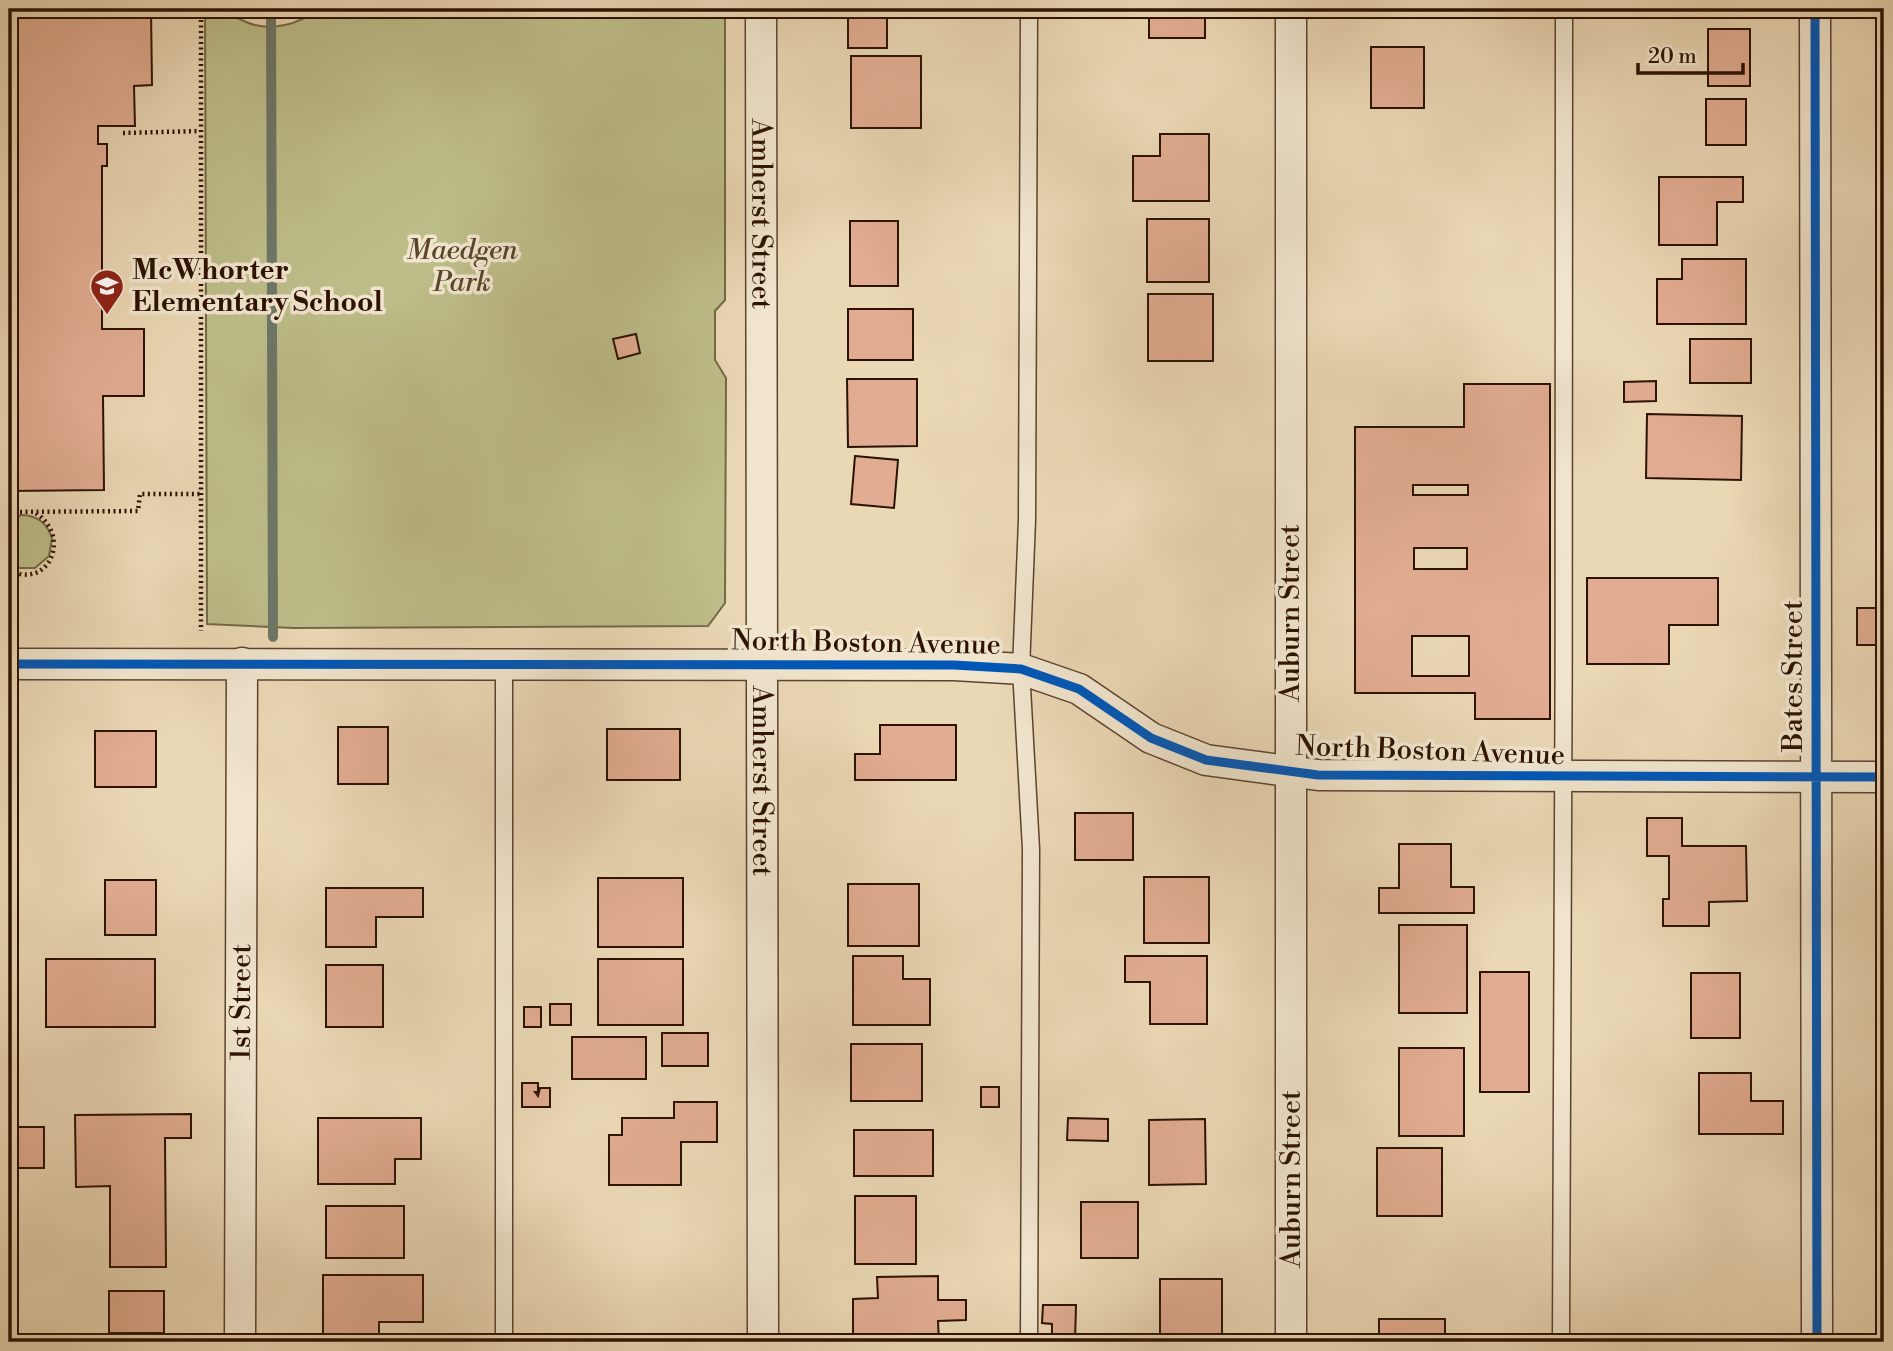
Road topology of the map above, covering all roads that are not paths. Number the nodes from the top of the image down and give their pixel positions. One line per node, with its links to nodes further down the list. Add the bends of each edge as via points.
1 (761, 9): 8 (street, Amherst Street)
2 (1028, 9): 10 (lane, via 1027,520)
3 (1290, 9): 11 (street, Auburn Street)
4 (1564, 9): 13 (lane)
5 (1815, 9): 14 (street, Bates Street)
6 (242, 663): 7 (street, North Boston Avenue); 9 (street, North Boston Avenue); 15 (street, 1st Street)
7 (504, 663): 8 (street, North Boston Avenue); 16 (lane)
8 (762, 663): 10 (street, North Boston Avenue); 17 (street, Amherst Street)
9 (9, 664)
10 (1021, 669): 11 (street, North Boston Avenue, via 1079,689 1151,738 1206,760); 18 (lane, via 1031,849)
11 (1290, 771): 13 (street, North Boston Avenue); 19 (street, Auburn Street)
12 (1884, 777): 14 (street, North Boston Avenue)
13 (1564, 778): 14 (street, North Boston Avenue); 20 (lane)
14 (1816, 778): 21 (street, Bates Street)
15 (240, 1342)
16 (504, 1342)
17 (763, 1342)
18 (1029, 1342)
19 (1291, 1342)
20 (1561, 1342)
21 (1817, 1342)

